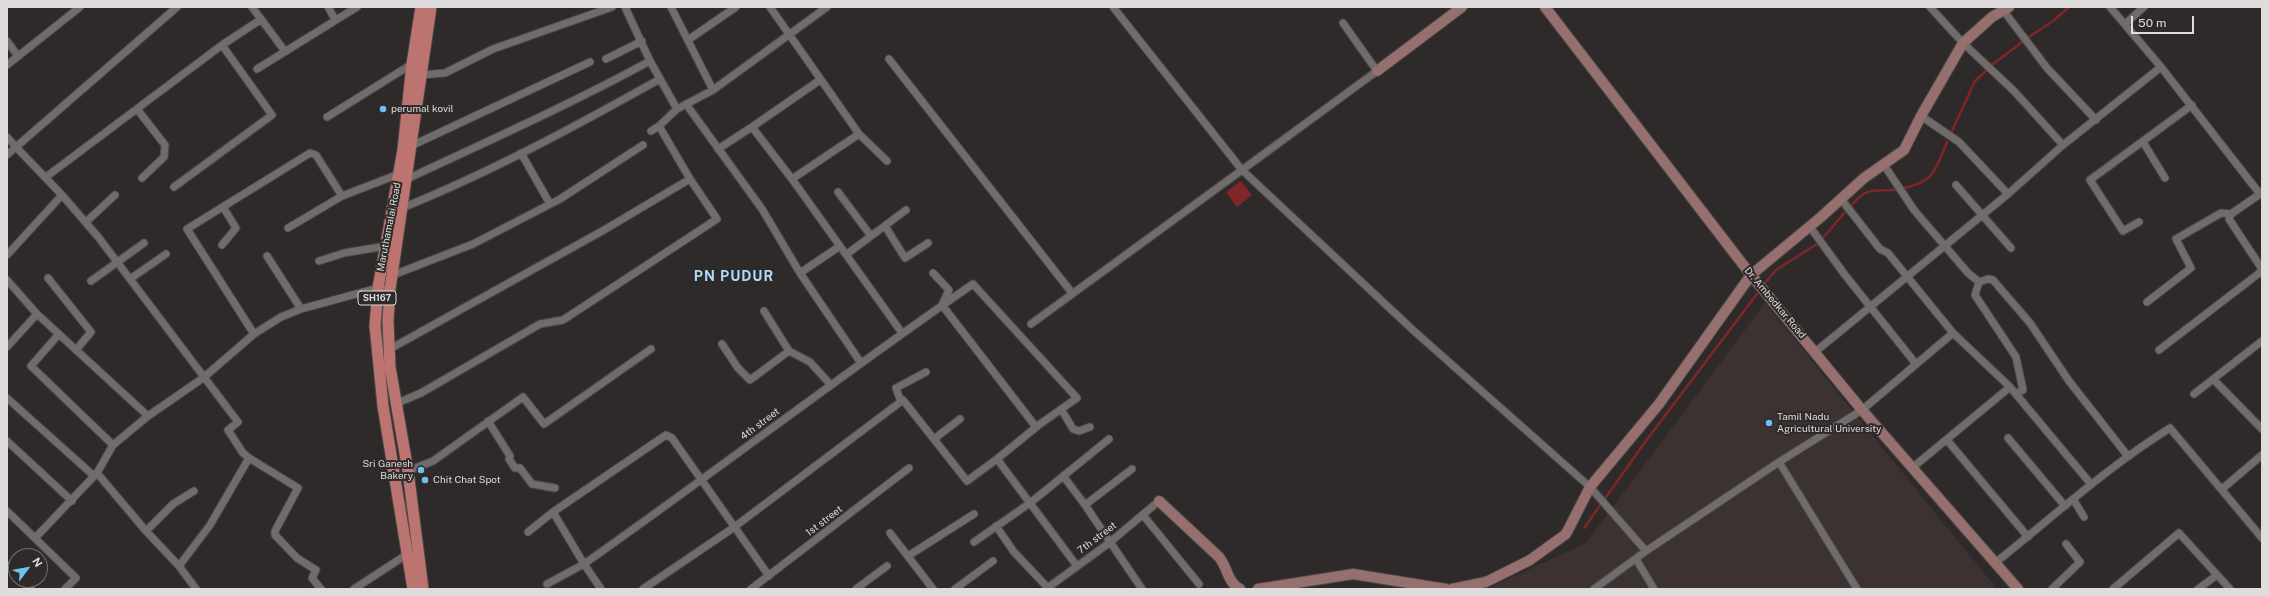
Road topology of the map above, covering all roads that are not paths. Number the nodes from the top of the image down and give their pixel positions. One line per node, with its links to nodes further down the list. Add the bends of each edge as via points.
1 (80, 7): 32 (street)
2 (177, 7): 62 (street)
3 (252, 7): 22 (street)
4 (328, 7): 21 (street)
5 (357, 7): 21 (street)
6 (421, 7): 37 (main road, Maruthamalai Road / SH167)
7 (431, 7): 42 (main road, Maruthamalai Road / SH167)
8 (612, 7): 42 (street, via 493,50 445,73)
9 (625, 7): 28 (street)
10 (671, 7): 26 (street)
11 (736, 7): 26 (street)
12 (770, 7): 25 (street)
13 (828, 7): 25 (street)
14 (1113, 7): 68 (street)
15 (1462, 7): 41 (street)
16 (1545, 7): 113 (street, Dr. Ambedkar Road)
17 (1930, 7): 29 (street)
18 (2110, 7): 24 (street)
19 (2144, 7): 24 (street)
20 (2006, 9): 29 (street, via 1992,17); 52 (street, via 2047,68)
21 (335, 19): 31 (street)
22 (260, 20): 30 (street); 31 (street)
23 (1343, 23): 41 (street)
24 (2125, 24): 39 (street)
25 (789, 34): 44 (street); 45 (street)
26 (688, 40): 45 (street)
27 (7, 41): 32 (street)
28 (642, 42): 33 (street); 35 (street)
29 (1963, 44): 50 (street); 60 (street, via 2014,91)
30 (222, 45): 48 (street); 76 (street, via 272,115)
31 (284, 50): 40 (street)
32 (18, 56): 38 (street)
33 (606, 59)
34 (888, 59): 122 (street)
35 (650, 61): 43 (street); 70 (street, via 528,123)
36 (590, 62): 61 (street)
37 (412, 64): 51 (street); 70 (main road, Maruthamalai Road / SH167)
38 (7, 65)
39 (2161, 66): 47 (street); 52 (street)
40 (258, 69)
41 (1377, 70): 68 (street)
42 (421, 75): 61 (main road, Maruthamalai Road / SH167)
43 (660, 79): 49 (street); 64 (street)
44 (820, 80): 54 (street); 56 (street)
45 (713, 90): 46 (street)
46 (686, 104): 49 (street); 63 (street)
47 (2192, 105): 58 (street); 78 (street)
48 (138, 109): 69 (street); 71 (street, via 165,145 164,157)
49 (677, 109): 53 (street)
50 (1921, 116): 67 (street, via 1904,150); 80 (street, via 1959,142)
51 (327, 117)
52 (2096, 120): 60 (street)
53 (659, 126): 55 (street); 73 (street)
54 (752, 127): 63 (street); 74 (street)
55 (651, 131)
56 (859, 134): 66 (street); 74 (street)
57 (7, 137): 62 (street)
58 (2143, 142): 72 (street); 91 (street, via 2090,180 2123,231)
59 (643, 145): 84 (street)
60 (2062, 145): 80 (street)
61 (411, 146): 70 (main road, Maruthamalai Road / SH167)
62 (16, 147): 65 (street); 69 (street)
63 (718, 149): 110 (street, via 762,209)
64 (521, 153): 84 (street); 86 (street, via 450,189)
65 (7, 155)
66 (887, 161)
67 (1884, 165): 83 (street); 99 (street, via 1914,210)
68 (1242, 170): 122 (street); 182 (street, via 1414,331)
69 (46, 177): 81 (street)
70 (403, 177): 82 (street); 86 (main road, Maruthamalai Road / SH167); 100 (main road, Maruthamalai Road / SH167)
71 (142, 178)
72 (2165, 178)
73 (690, 179): 139 (street, via 604,230); 154 (street, via 717,219 563,320 540,324 420,393)
74 (792, 179): 101 (street)
75 (1956, 185): 88 (street)
76 (174, 187)
77 (838, 192): 95 (street)
78 (2261, 193): 89 (street)
79 (115, 194): 90 (street)
80 (2008, 194): 88 (street)
81 (62, 195): 90 (street); 105 (street)
82 (342, 196): 85 (street, via 313,152); 94 (street)
83 (1841, 198): 93 (street); 114 (street, via 1880,249 1888,252)
84 (550, 204): 112 (street, via 473,244)
85 (222, 207): 98 (street, via 236,228); 133 (street, via 186,229)
86 (402, 208): 112 (main road, Maruthamalai Road / SH167)
87 (906, 210): 92 (street)
88 (1982, 214): 99 (street); 102 (street)
89 (2231, 214): 109 (street, via 2229,219); 123 (street, via 2222,213 2176,240 2190,268)
90 (86, 222): 108 (street)
91 (2139, 222)
92 (885, 226): 95 (street); 97 (street, via 906,258)
93 (1810, 227): 113 (street); 125 (street)
94 (288, 228)
95 (871, 236): 104 (street)
96 (144, 243): 108 (street)
97 (928, 243)
98 (222, 245)
99 (1945, 245): 114 (street); 119 (street)
100 (386, 246): 107 (street, via 344,253); 120 (main road, Maruthamalai Road / SH167)
101 (840, 246): 104 (street); 110 (street)
102 (2010, 248)
103 (166, 254): 117 (street)
104 (847, 254): 130 (street)
105 (7, 255)
106 (267, 256): 126 (street)
107 (319, 261)
108 (117, 262): 117 (street); 118 (street)
109 (2262, 270): 140 (street)
110 (800, 273): 143 (street)
111 (933, 273): 124 (street, via 949,290)
112 (392, 275): 121 (main road, Maruthamalai Road / SH167)
113 (1751, 275): 142 (street, Dr. Ambedkar Road); 182 (street, via 1659,404)
114 (1906, 277): 125 (street); 131 (street)
115 (48, 278): 138 (street, via 91,332)
116 (7, 280): 128 (street)
117 (130, 280): 146 (street)
118 (91, 281)
119 (1979, 282): 150 (street, via 1975,295 2016,357 2023,390); 169 (street, via 1993,280 2030,323 2069,381)
120 (378, 288): 121 (street); 126 (street); 209 (main road, Maruthamalai Road / SH167, via 375,326 378,365)
121 (390, 289): 139 (main road, Maruthamalai Road / SH167)
122 (1072, 293): 129 (street)
123 (2147, 302)
124 (942, 305): 130 (street, 4th street); 155 (street, 4th street, via 973,284 1077,398); 160 (street)
125 (1870, 306): 142 (street); 144 (street)
126 (301, 309): 133 (street, via 281,317)
127 (764, 311): 141 (street)
128 (37, 314): 132 (street); 136 (street)
129 (1031, 324)
130 (902, 333): 143 (street, 4th street)
131 (1953, 333): 144 (street); 149 (street)
132 (59, 334): 138 (street); 168 (street, via 31,366)
133 (254, 334): 146 (street)
134 (2262, 341): 147 (street)
135 (722, 344): 141 (street, via 738,368 750,380)
136 (7, 347)
137 (650, 349): 159 (street, via 544,424 523,397)
138 (76, 350): 157 (street)
139 (388, 350): 154 (main road, Maruthamalai Road / SH167)
140 (2159, 350)
141 (789, 351): 148 (street, via 810,362)
142 (1815, 352): 156 (street, Dr. Ambedkar Road)
143 (861, 363): 148 (street, 4th street)
144 (1916, 364): 156 (street)
145 (926, 372): 153 (street, via 896,388)
146 (203, 378): 157 (street); 171 (street, via 238,422 228,430 242,453)
147 (2213, 379): 151 (street); 162 (street)
148 (830, 384): 180 (street, 4th street)
149 (2010, 387): 150 (street); 166 (street)
150 (2016, 394): 181 (street)
151 (2194, 394)
152 (7, 398): 178 (street)
153 (901, 402): 165 (street, via 903,400); 198 (street)
154 (395, 404): 177 (main road, Maruthamalai Road / SH167)
155 (1061, 409): 160 (street); 161 (street, via 1073,429 1079,431)
156 (1862, 410): 173 (street); 175 (street, Dr. Ambedkar Road)
157 (148, 416): 168 (street)
158 (960, 419): 165 (street)
159 (488, 421): 177 (street, via 433,461); 183 (street, via 515,468 520,468 532,484)
160 (1036, 427): 172 (street)
161 (1090, 427)
162 (2262, 429)
163 (2008, 438): 191 (street)
164 (1109, 439): 179 (street)
165 (934, 440): 172 (street, via 967,481)
166 (1947, 440): 175 (street); 202 (street)
167 (7, 441): 187 (street)
168 (113, 445): 178 (street)
169 (2127, 455): 181 (street); 184 (street, via 2170,428)
170 (2262, 455): 184 (street)
171 (250, 458): 215 (street, via 210,525); 224 (street, via 298,488 275,535 297,558 316,570 312,578)
172 (997, 459): 189 (street)
173 (1779, 462): 208 (street); 242 (street)
174 (909, 468): 219 (street, 1st street)
175 (1912, 468): 213 (street, Dr. Ambedkar Road)
176 (1132, 469): 190 (street)
177 (408, 470): 209 (main road, Maruthamalai Road / SH167)
178 (96, 475): 187 (street); 199 (street)
179 (1064, 477): 189 (street); 190 (street)
180 (701, 481): 193 (street, via 672,438 666,436); 198 (street); 214 (street, 4th street)
181 (2090, 483): 186 (street)
182 (1590, 486): 208 (street); 239 (street, via 1566,534 1530,560 1486,582)
183 (555, 488)
184 (2222, 489): 204 (street)
185 (194, 491): 199 (street, via 173,504)
186 (2073, 499): 191 (street); 196 (street)
187 (72, 501): 203 (street)
188 (1159, 502): 195 (street, 7th street); 236 (street, via 1219,557 1226,566 1232,583)
189 (1030, 503): 197 (street); 217 (street)
190 (1085, 505): 206 (street)
191 (2065, 506): 202 (street)
192 (7, 510): 203 (street)
193 (553, 512): 200 (street); 214 (street)
194 (974, 514): 210 (street)
195 (1143, 515): 206 (street, 7th street); 221 (street)
196 (2084, 517)
197 (996, 526): 205 (street); 234 (street, via 1014,552)
198 (733, 528): 219 (street); 229 (street)
199 (146, 531): 215 (street)
200 (528, 532)
201 (890, 533): 210 (street)
202 (2028, 536): 213 (street)
203 (36, 537): 222 (street, via 76,578)
204 (2262, 538)
205 (974, 542)
206 (1109, 543): 217 (street, 7th street); 235 (street)
207 (2066, 544): 244 (street, via 2080,562)
208 (1646, 551): 211 (street)
209 (412, 553): 225 (street); 226 (main road, Maruthamalai Road / SH167); 227 (main road, Maruthamalai Road / SH167)
210 (908, 556): 232 (street)
211 (1636, 559): 240 (street); 241 (street)
212 (993, 561): 233 (street)
213 (1995, 563): 243 (street, Dr. Ambedkar Road)
214 (584, 564): 220 (street, 4th street); 228 (street)
215 (179, 566): 223 (street)
216 (887, 566): 231 (street)
217 (1077, 566): 234 (street, 7th street)
218 (2217, 575): 245 (street, via 2179,533); 246 (street); 247 (street)
219 (769, 576): 230 (street, 1st street)
220 (547, 584)
221 (1199, 584)
222 (65, 589)
223 (196, 589)
224 (321, 589)
225 (354, 589)
226 (413, 589)
227 (423, 589)
228 (601, 589)
229 (643, 589)
230 (751, 589)
231 (856, 589)
232 (933, 589)
233 (955, 589)
234 (1047, 589)
235 (1142, 589)
236 (1240, 589)
237 (1258, 589): 238 (street, via 1353,574)
238 (1446, 589)
239 (1452, 589)
240 (1594, 589)
241 (1654, 589)
242 (1857, 589)
243 (2018, 589)
244 (2052, 589)
245 (2113, 589)
246 (2198, 589)
247 (2230, 589)

